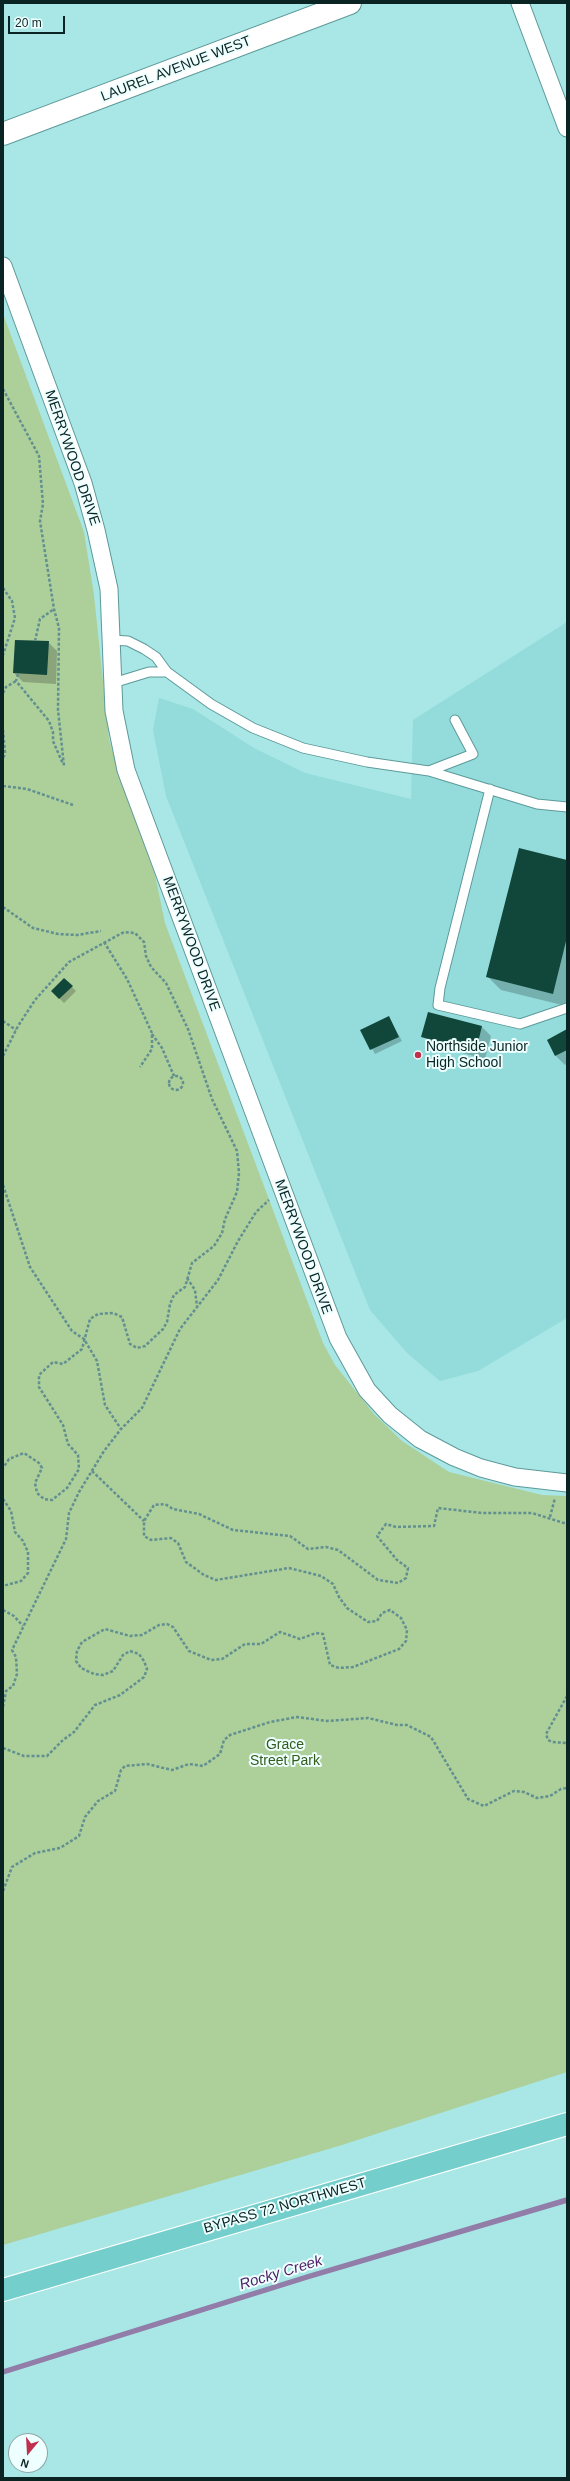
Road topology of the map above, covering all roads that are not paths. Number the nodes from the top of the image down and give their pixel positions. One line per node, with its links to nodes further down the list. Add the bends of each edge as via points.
1 (350, 3): 4 (street, LAUREL AVENUE WEST)
2 (520, 3): 3 (street)
3 (567, 128)
4 (3, 134)
5 (3, 266): 6 (street, MERRYWOOD DRIVE, via 83,483 108,589)
6 (112, 640): 7 (lane, via 128,641 144,649 156,656); 8 (street, MERRYWOOD DRIVE)
7 (167, 672): 8 (lane, via 149,672); 10 (lane, via 211,704 253,728 303,748 367,762)
8 (113, 683): 14 (street, MERRYWOOD DRIVE, via 117,729 126,770 338,1338 367,1390 390,1414 420,1439 454,1457 481,1468 515,1477)
9 (455, 720): 10 (lane, via 473,754)
10 (429, 771): 11 (lane)
11 (490, 789): 12 (lane, via 537,804); 13 (lane, via 440,988 438,1005 520,1024)
12 (567, 807)
13 (567, 1008)
14 (567, 1483)
15 (567, 2124): 16 (highway, BYPASS 72 NORTHWEST)
16 (3, 2290)

